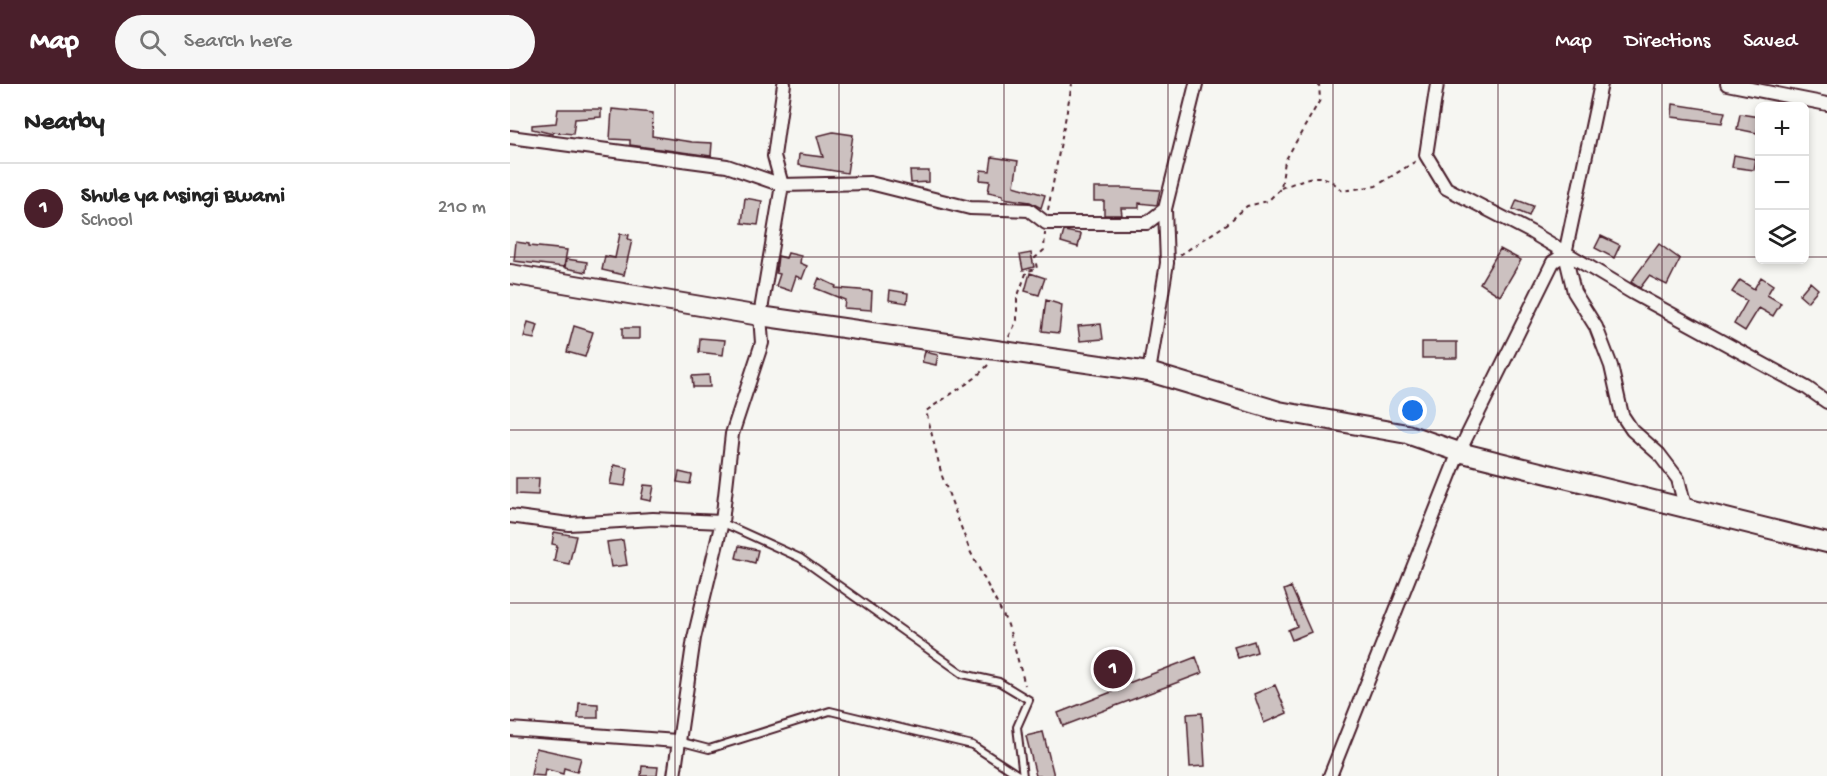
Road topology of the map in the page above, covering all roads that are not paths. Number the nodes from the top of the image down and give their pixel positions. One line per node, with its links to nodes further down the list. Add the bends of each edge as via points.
1 (784, 84): 8 (street, via 774,156)
2 (1196, 84): 9 (street)
3 (1437, 84): 10 (street, via 1426,155 1446,188)
4 (1601, 84): 10 (street)
5 (1727, 84): 6 (street)
6 (1827, 104)
7 (510, 137): 8 (street, via 727,166)
8 (782, 185): 9 (street, via 870,183 970,208 1029,210 1046,223 1147,223); 12 (street)
9 (1165, 209): 13 (street, via 1167,263)
10 (1565, 254): 14 (street); 15 (street, via 1553,262); 16 (street, via 1574,292 1596,327 1611,366 1622,415 1678,478)
11 (510, 274): 12 (street)
12 (760, 316): 13 (street); 18 (street, via 762,343 732,434)
13 (1149, 372): 15 (street, via 1279,411 1407,435)
14 (1827, 402)
15 (1459, 453): 16 (street); 24 (street)
16 (1685, 506): 19 (street)
17 (510, 516): 18 (street, via 569,524 652,519)
18 (722, 522): 21 (street, via 694,638); 23 (lane, via 800,558 963,674 999,682 1029,700 1017,727)
19 (1827, 543)
20 (510, 729): 21 (street)
21 (677, 741): 22 (street); 23 (lane, via 709,749 830,711 972,745)
22 (674, 776)
23 (1021, 776)
24 (1330, 776)

